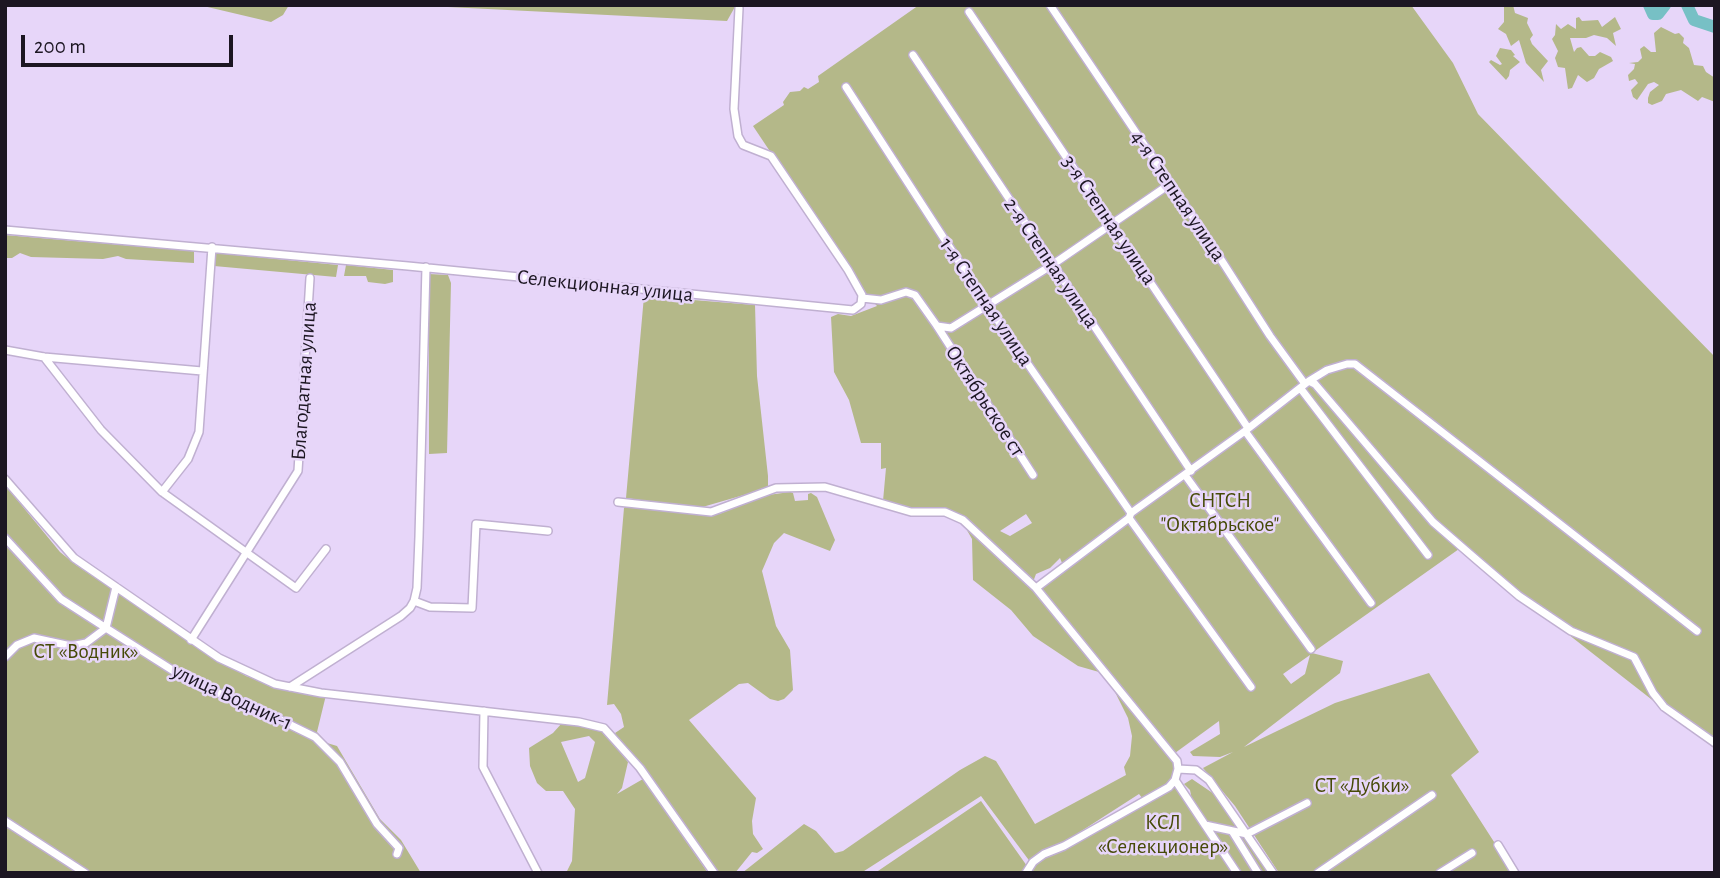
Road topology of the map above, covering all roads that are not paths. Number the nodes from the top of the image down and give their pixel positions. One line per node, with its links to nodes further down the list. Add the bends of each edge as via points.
1 (1050, 5): 6 (street, 4-я Степная улица)
2 (739, 8): 13 (street, via 734,109 738,136 743,145 771,156 848,270)
3 (969, 12): 7 (street, 3-я Степная улица)
4 (913, 55): 10 (street, 2-я Степная улица)
5 (846, 87): 14 (street, 1-я Степная улица)
6 (1170, 184): 7 (street, Октябрьское ст); 19 (street, 4-я Степная улица)
7 (1112, 224): 10 (street, Октябрьское ст); 20 (street, 3-я Степная улица)
8 (5, 230): 9 (street, Селекционная улица)
9 (212, 247): 11 (street, Селекционная улица); 18 (street)
10 (1052, 265): 14 (street, Октябрьское ст); 21 (street, 2-я Степная улица)
11 (426, 267): 13 (street, Селекционная улица, via 849,311); 34 (street)
12 (310, 278): 30 (street, Благодатная улица, via 298,471)
13 (862, 299): 15 (street, Октябрьское ст, via 910,293)
14 (987, 306): 15 (street, Октябрьское ст, via 951,328); 26 (street, 1-я Степная улица)
15 (937, 326): 22 (street, Октябрьское ст)
16 (5, 350): 17 (street)
17 (44, 357): 18 (street); 24 (street, via 101,429)
18 (202, 371): 24 (street, via 199,432 188,459)
19 (1305, 385): 20 (street); 31 (street, 4-я Степная улица); 37 (street, via 1327,370 1355,364); 46 (street, via 1315,384 1442,530 1546,615 1593,642 1634,657 1664,708)
20 (1247, 430): 21 (street); 35 (street, 3-я Степная улица)
21 (1188, 473): 26 (street); 39 (street, 2-я Степная улица)
22 (1033, 475)
23 (5, 480): 32 (street, via 74,558)
24 (162, 492): 30 (street)
25 (618, 502): 33 (street, via 711,512 776,488 825,487 911,512 945,513 963,520)
26 (1130, 515): 33 (street); 43 (street, 1-я Степная улица)
27 (548, 531): 34 (street, via 476,524 472,608 430,607)
28 (5, 538): 36 (street, улица Водник-1, via 61,599)
29 (326, 549): 30 (street, via 296,588)
30 (246, 551): 38 (street, Благодатная улица)
31 (1428, 555)
32 (116, 587): 36 (street); 38 (street)
33 (1036, 587): 47 (street, via 1177,761)
34 (414, 601): 41 (street, via 401,616)
35 (1371, 603)
36 (106, 628): 40 (street, via 86,643 71,646 34,638); 57 (street, улица Водник-1, via 191,682 315,737 340,762 377,824 399,848)
37 (1697, 631)
38 (191, 640): 42 (street, via 248,673)
39 (1311, 649)
40 (5, 657)
41 (306, 676): 42 (street); 44 (street)
42 (290, 687): 44 (street)
43 (1251, 687)
44 (311, 691): 45 (street)
45 (484, 711): 60 (street, via 483,767); 61 (street, via 604,728 640,768)
46 (1715, 743)
47 (1178, 769): 48 (street); 54 (street, via 1196,770 1209,780)
48 (1175, 780): 52 (street); 58 (street, via 1044,854)
49 (1432, 795): 65 (street)
50 (1307, 803): 54 (street)
51 (5, 821): 59 (street)
52 (1204, 825): 53 (street); 62 (street)
53 (1232, 831): 54 (street); 63 (street)
54 (1247, 834): 64 (street)
55 (1498, 845): 67 (street)
56 (1472, 853): 66 (street)
57 (397, 854)
58 (1026, 872)
59 (85, 873)
60 (538, 873)
61 (714, 873)
62 (1237, 873)
63 (1258, 873)
64 (1273, 873)
65 (1318, 873)
66 (1440, 873)
67 (1515, 873)

